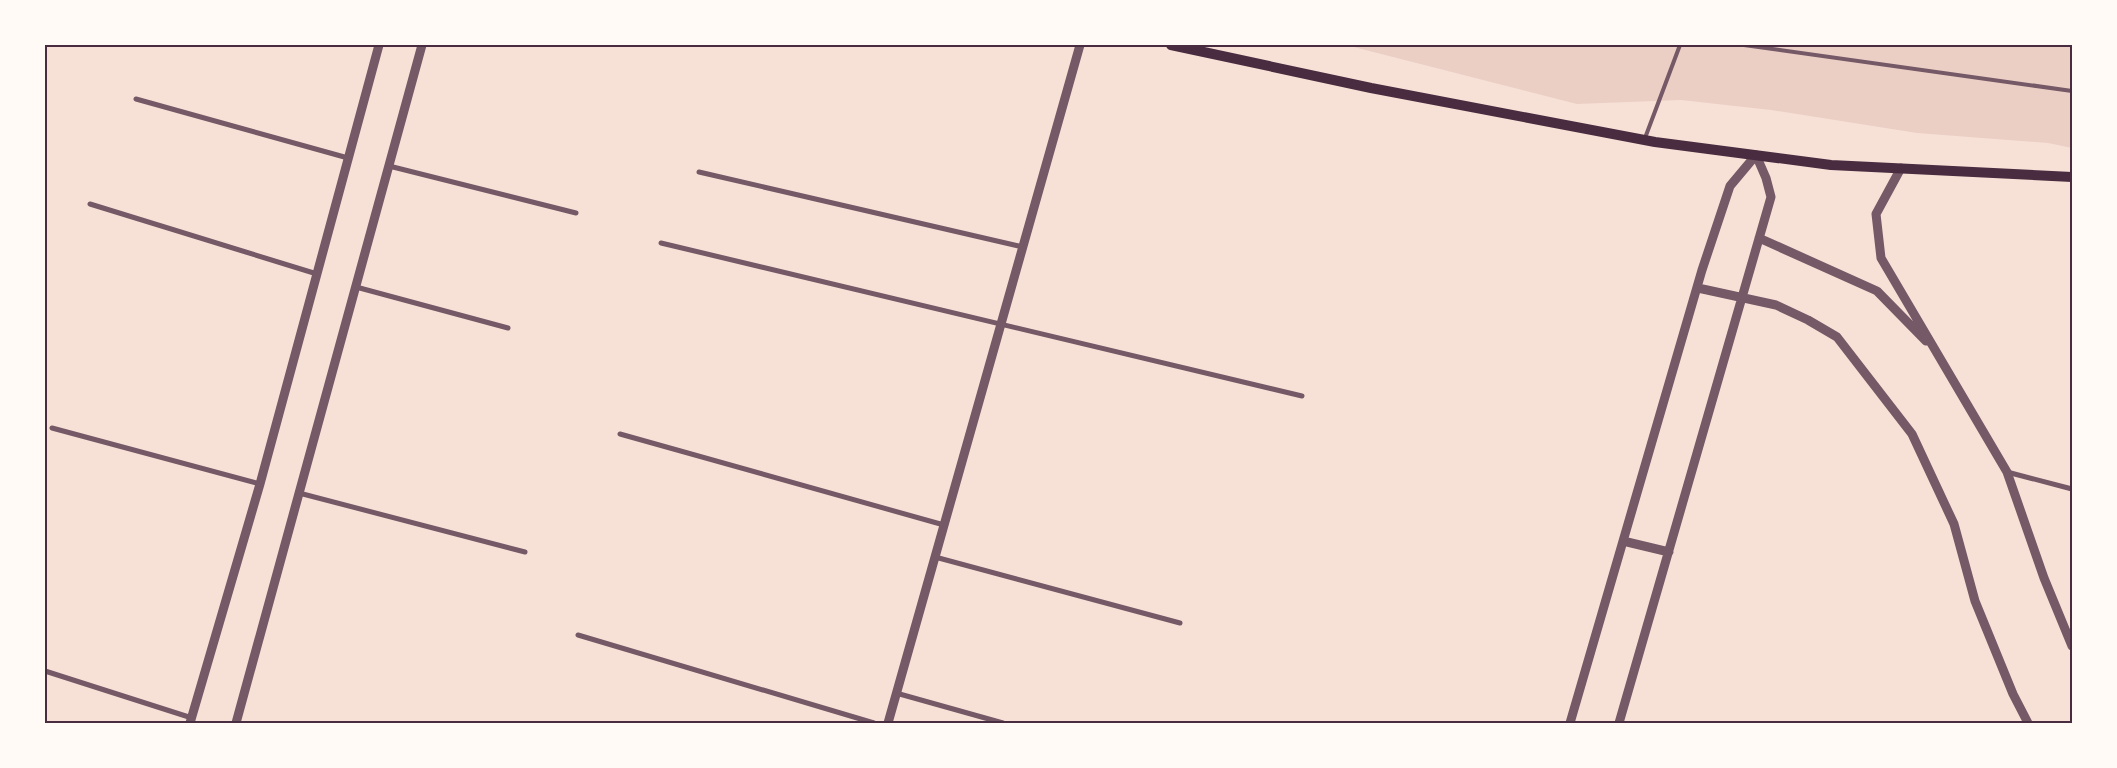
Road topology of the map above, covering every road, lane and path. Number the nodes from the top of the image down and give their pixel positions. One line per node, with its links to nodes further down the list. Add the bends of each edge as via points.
1 (379, 45): 11 (street)
2 (422, 45): 12 (street)
3 (1080, 45): 20 (street)
4 (1171, 45): 9 (main road, via 1371,88)
5 (1680, 45): 9 (lane)
6 (1744, 45): 7 (lane)
7 (2072, 91)
8 (136, 99): 11 (street)
9 (1645, 140): 10 (main road)
10 (1756, 156): 13 (main road, via 1831,165); 18 (street, via 1771,197); 23 (street, via 1730,186)
11 (348, 158): 21 (street)
12 (389, 166): 17 (street); 22 (street)
13 (1901, 168): 15 (main road); 27 (street, via 1876,214 1881,258)
14 (699, 172): 20 (street)
15 (2072, 177)
16 (90, 204): 21 (street)
17 (576, 213)
18 (1759, 238): 24 (street); 27 (street, via 1877,291)
19 (661, 243): 25 (street)
20 (1023, 247): 25 (street)
21 (317, 274): 32 (street)
22 (356, 287): 26 (street); 34 (street)
23 (1698, 288): 24 (street); 36 (street)
24 (1742, 298): 38 (street); 52 (street, via 1776,305 1837,336 1912,434 1954,524 1975,601)
25 (1001, 324): 28 (street); 35 (street)
26 (508, 328)
27 (1936, 351): 31 (street)
28 (1302, 396)
29 (52, 428): 32 (street)
30 (620, 434): 35 (street)
31 (2007, 472): 33 (street); 42 (street)
32 (260, 484): 45 (street)
33 (2072, 489)
34 (299, 493): 37 (street); 46 (street)
35 (944, 525): 39 (street)
36 (1623, 541): 38 (street); 50 (street)
37 (525, 552)
38 (1669, 552): 51 (street)
39 (935, 557): 40 (street); 44 (street)
40 (1180, 624)
41 (578, 635): 47 (street)
42 (2072, 646)
43 (45, 671): 45 (street)
44 (896, 693): 48 (street); 49 (street)
45 (191, 721)
46 (236, 723)
47 (874, 723)
48 (888, 723)
49 (1003, 723)
50 (1570, 723)
51 (1619, 723)
52 (2028, 723)

